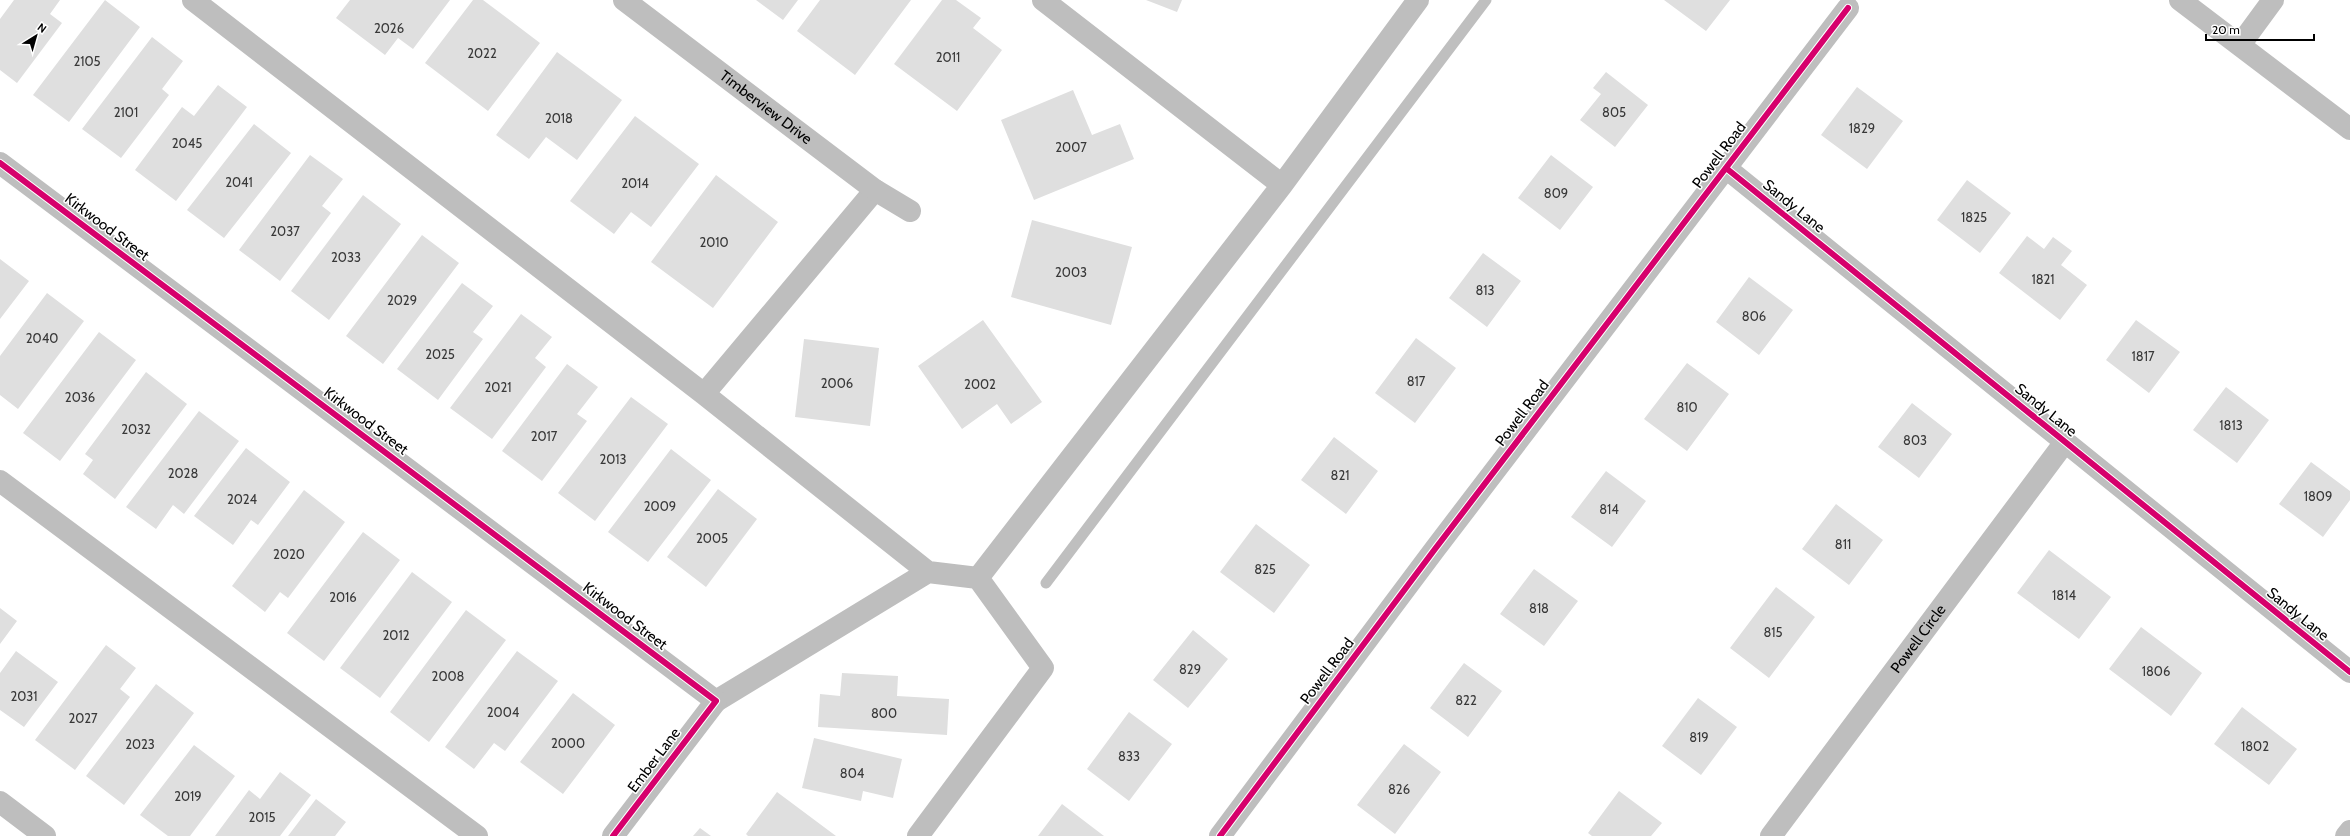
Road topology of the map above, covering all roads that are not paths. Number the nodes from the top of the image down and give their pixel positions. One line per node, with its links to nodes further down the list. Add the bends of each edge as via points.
1 (193, 0): 15 (street)
2 (624, 0): 13 (street, Timberview Drive)
3 (1043, 0): 12 (street)
4 (1418, 0): 12 (street)
5 (2180, 0): 8 (street)
6 (2273, 0): 8 (street)
7 (1848, 8): 11 (street, Powell Road)
8 (2240, 45): 9 (street)
9 (2350, 129)
10 (0, 163): 21 (street, Kirkwood Street)
11 (1726, 168): 16 (street, Sandy Lane); 28 (street, Powell Road, via 1439,543)
12 (1282, 184): 19 (street)
13 (875, 190): 14 (street, Timberview Drive); 15 (street)
14 (910, 211)
15 (704, 394): 18 (street)
16 (2065, 442): 20 (street, Sandy Lane); 29 (street, Powell Circle)
17 (0, 481): 25 (street)
18 (928, 572): 19 (street); 21 (street)
19 (978, 578): 27 (street, via 1043,668)
20 (2350, 672)
21 (716, 701): 26 (street, Ember Lane)
22 (0, 802): 24 (street)
23 (2350, 831): 30 (street)
24 (45, 836)
25 (477, 836)
26 (614, 836)
27 (918, 836)
28 (1220, 836)
29 (1771, 836)
30 (2346, 836)

